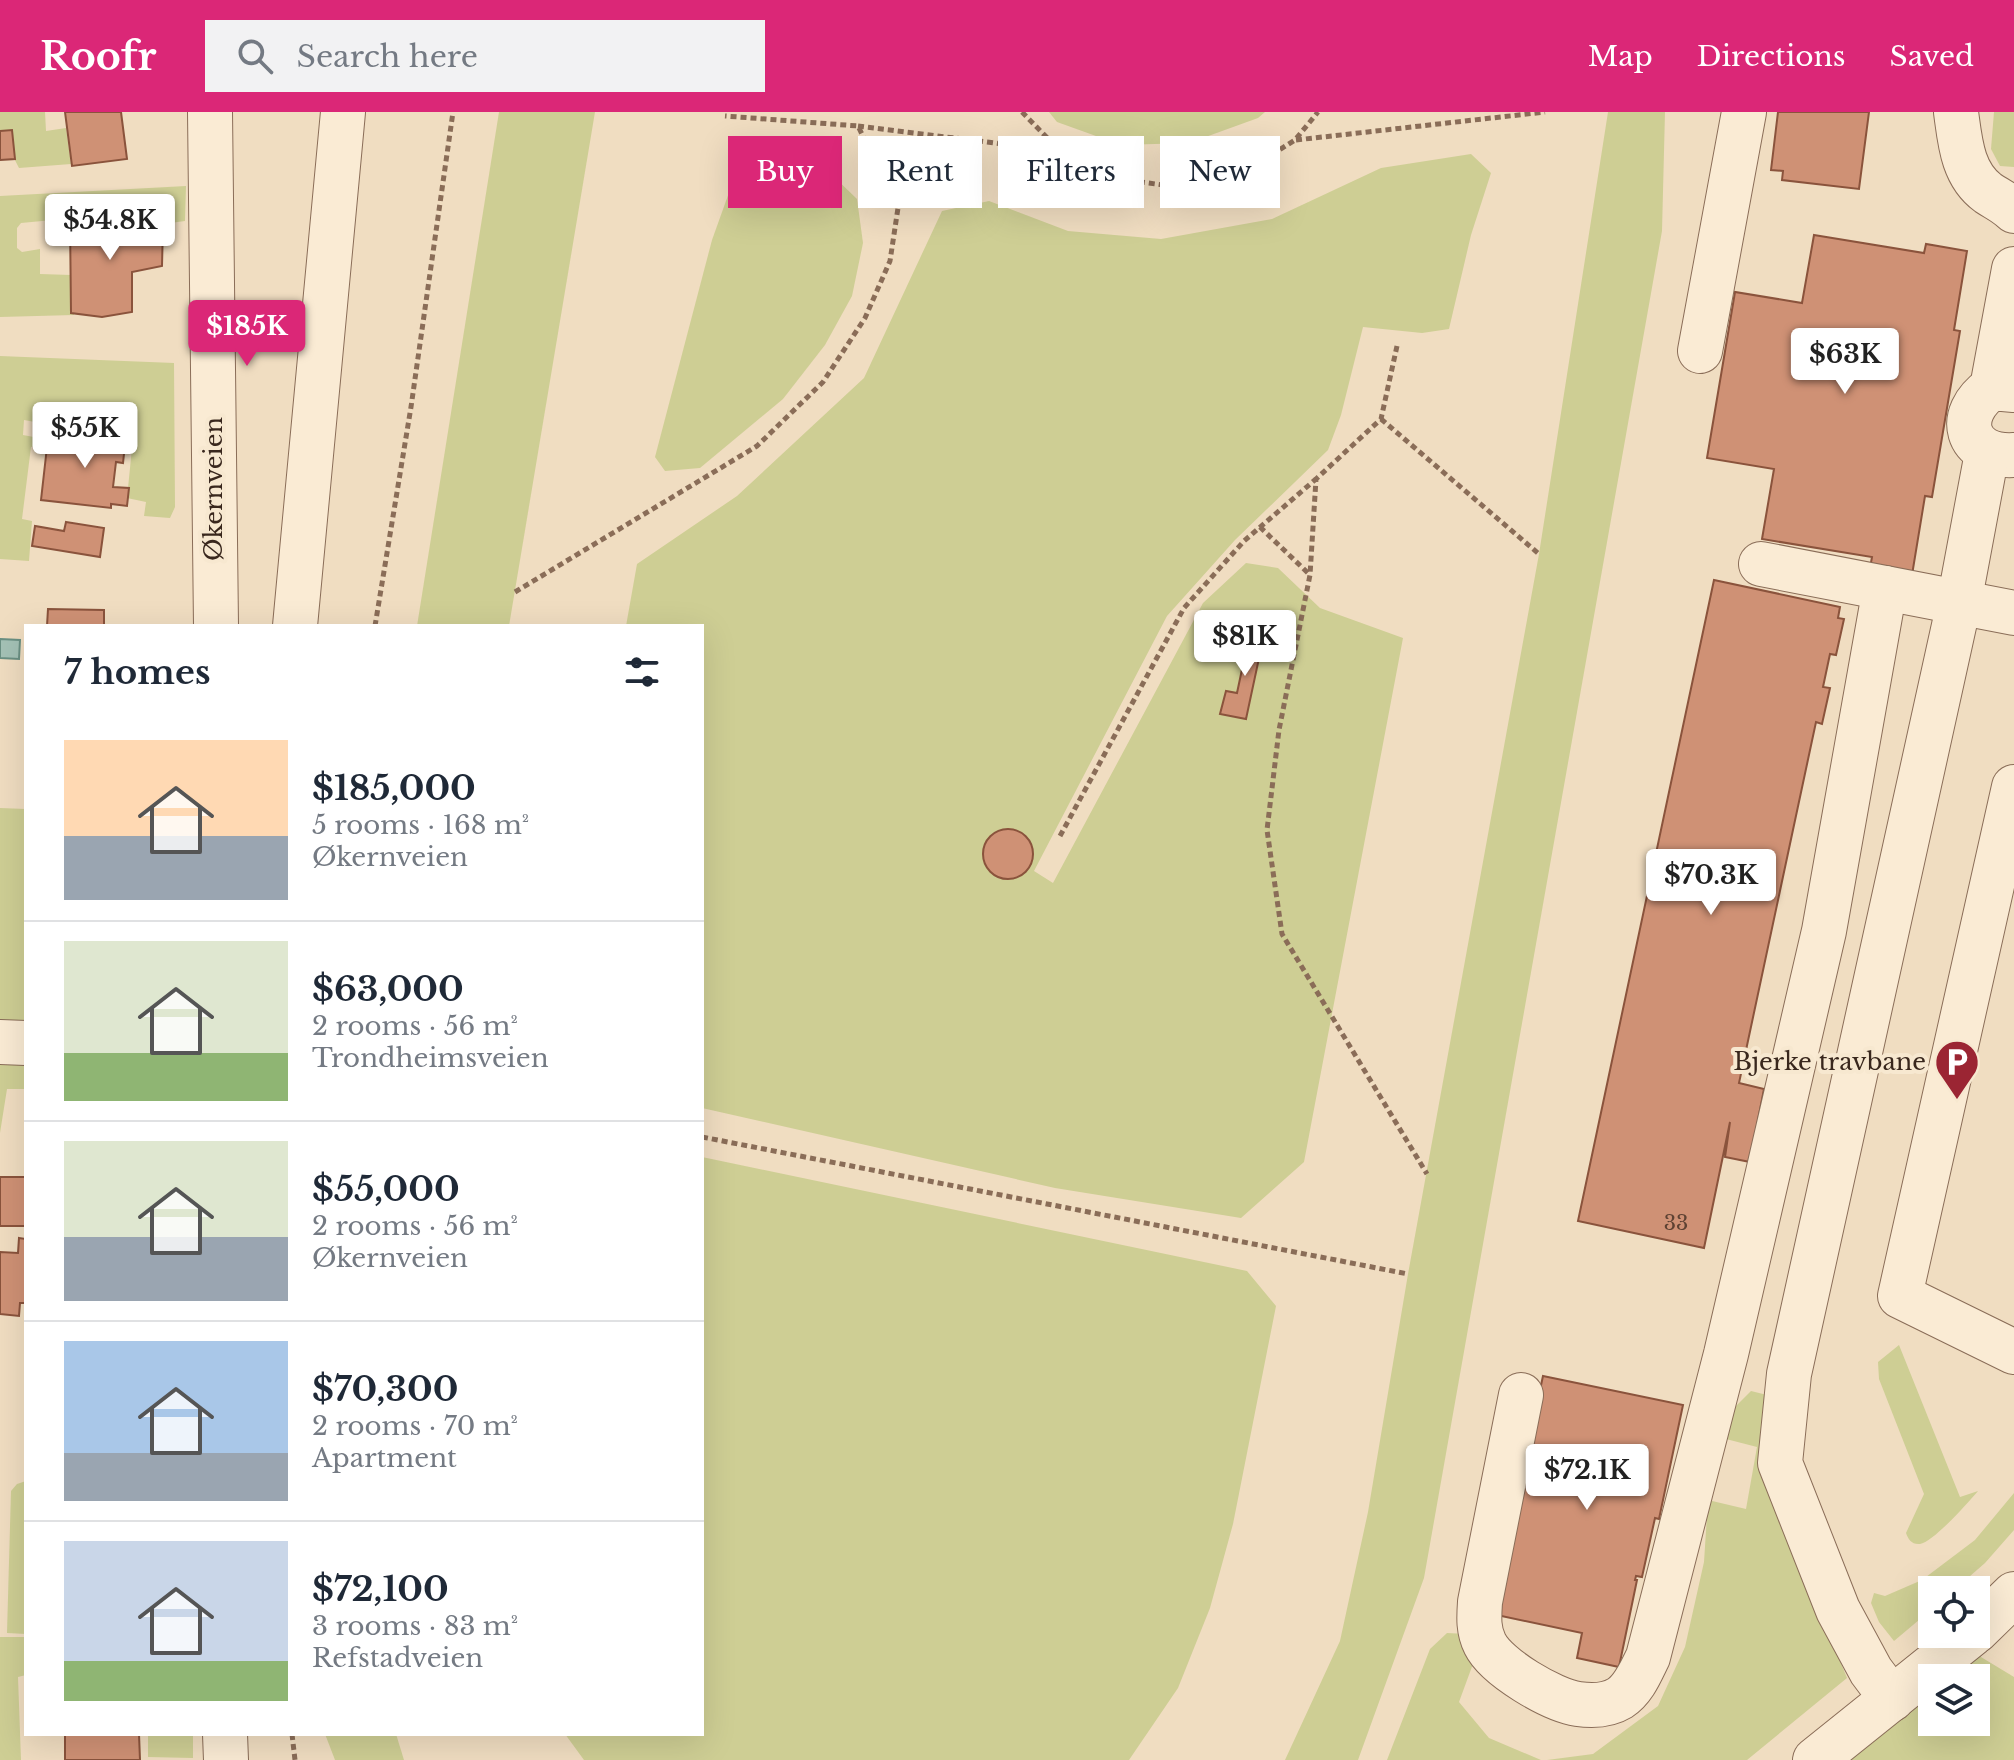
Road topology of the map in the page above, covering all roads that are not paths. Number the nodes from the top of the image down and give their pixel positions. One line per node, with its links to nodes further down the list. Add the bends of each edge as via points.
1 (210, 112): 14 (street, Økernveien)
2 (343, 112): 15 (street)
3 (1744, 112): 7 (street)
4 (1956, 112): 5 (street, via 1962,154 1973,178)
5 (2014, 211)
6 (2014, 269): 8 (street)
7 (1700, 351)
8 (2003, 389): 9 (street, via 1984,394 1970,417 1973,437)
9 (2007, 455): 12 (street)
10 (1761, 564): 11 (street)
11 (1885, 588): 12 (street); 20 (street, via 1824,931)
12 (1959, 603): 13 (street); 21 (street)
13 (2014, 613)
14 (216, 624)
15 (295, 624)
16 (2014, 787): 19 (street, via 1900,1296)
17 (0, 1042): 18 (street)
18 (24, 1043)
19 (2014, 1352)
20 (1726, 1354): 21 (street); 22 (street, via 1648,1657 1621,1697 1600,1706 1575,1704 1503,1666 1486,1647 1479,1628)
21 (1789, 1374): 26 (street, via 1780,1463 1838,1610)
22 (1521, 1395)
23 (2014, 1594): 24 (street)
24 (1990, 1617)
25 (1954, 1648): 26 (street)
26 (1892, 1699): 29 (street)
27 (225, 1736): 28 (street)
28 (226, 1760)
29 (1815, 1760)

